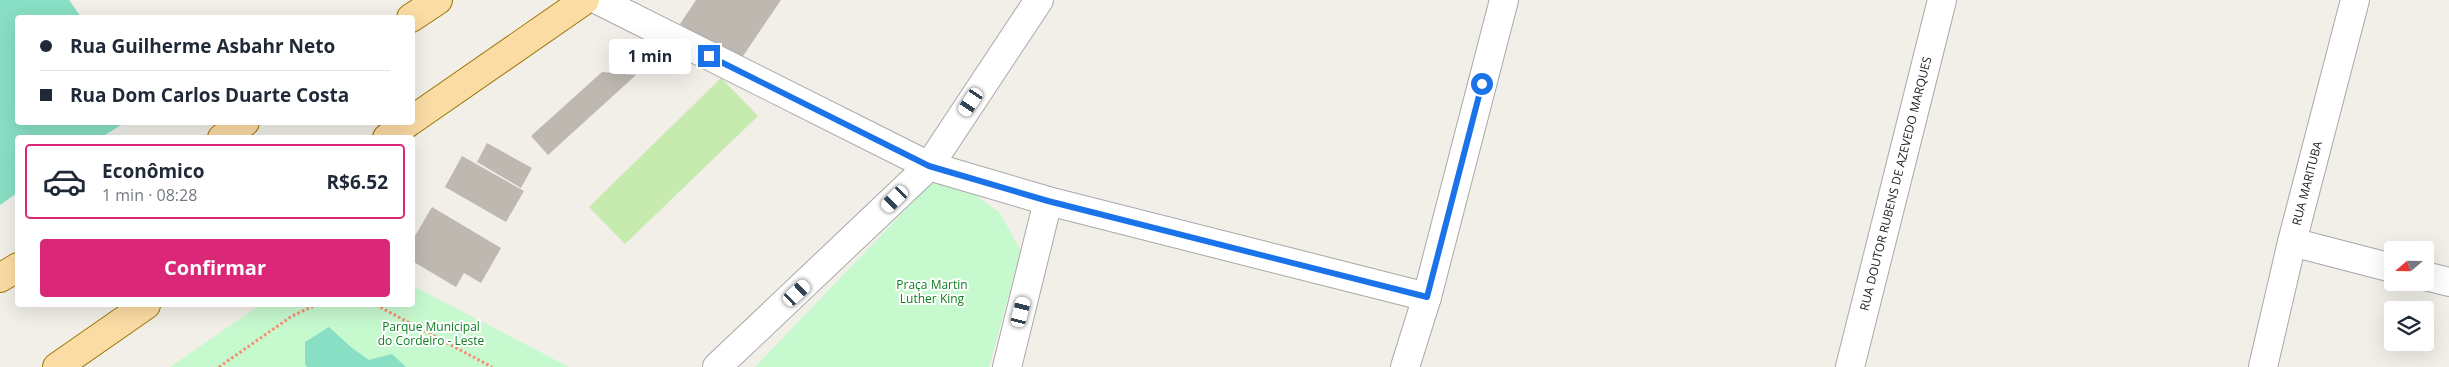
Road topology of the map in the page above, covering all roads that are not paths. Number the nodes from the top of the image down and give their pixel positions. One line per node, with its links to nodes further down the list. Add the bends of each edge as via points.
1 (438, 0): 8 (main road)
2 (585, 0): 9 (main road)
3 (598, 0): 14 (street)
4 (1039, 0): 14 (street)
5 (1504, 0): 22 (street)
6 (1942, 0): 28 (street, RUA DOUTOR RUBENS DE AZEVEDO MARQUES)
7 (2355, 0): 16 (street, RUA MARITUBA)
8 (415, 15)
9 (415, 118)
10 (241, 125): 12 (main road)
11 (405, 125): 13 (main road)
12 (226, 135)
13 (392, 135)
14 (929, 166): 15 (street); 25 (street)
15 (1048, 201): 22 (street); 26 (street)
16 (2292, 242): 17 (street); 29 (street, RUA MARITUBA)
17 (2384, 266)
18 (15, 269): 19 (main road)
19 (0, 278)
20 (2434, 278): 21 (street)
21 (2449, 282)
22 (1427, 297): 27 (street)
23 (143, 307): 24 (main road)
24 (57, 367)
25 (717, 367)
26 (1007, 367)
27 (1404, 367)
28 (1850, 367)
29 (2263, 367)

